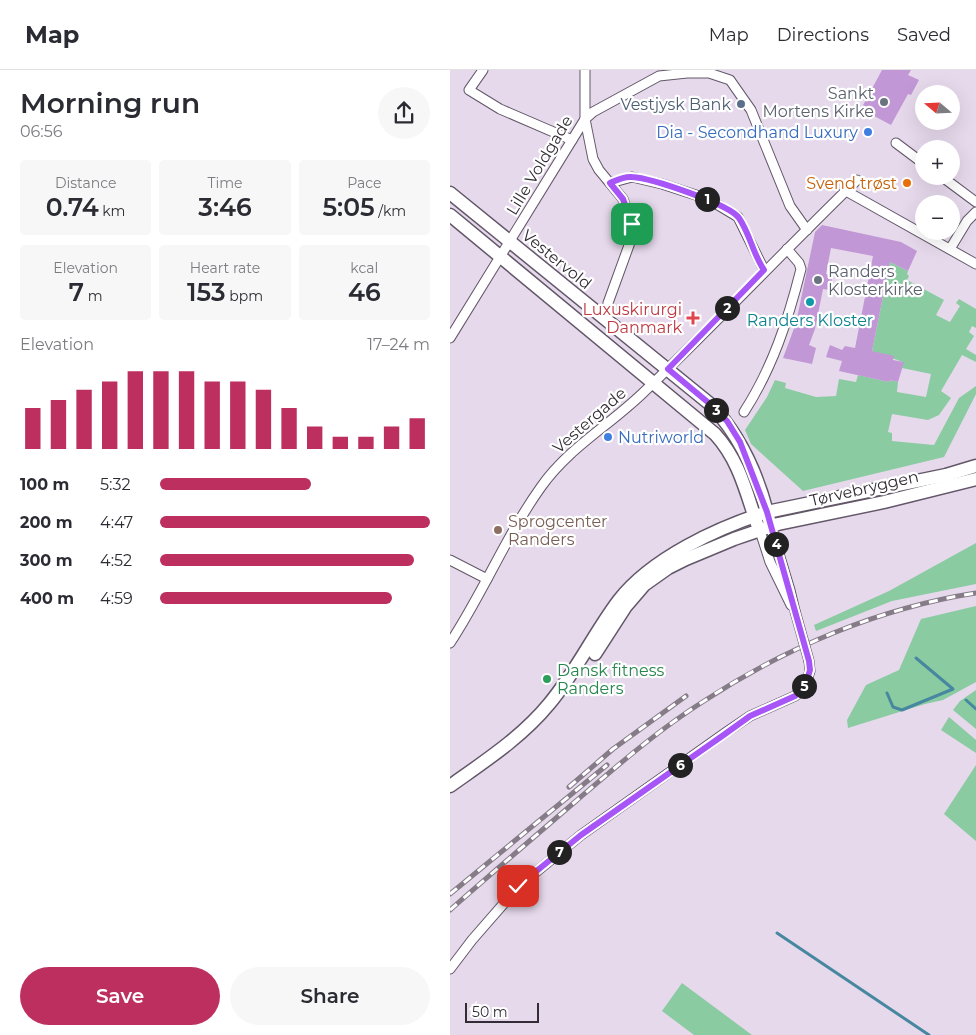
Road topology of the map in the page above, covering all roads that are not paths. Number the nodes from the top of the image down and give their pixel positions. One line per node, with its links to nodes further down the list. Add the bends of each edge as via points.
1 (483, 70): 5 (street, via 469,90 500,109)
2 (585, 70): 4 (street, Lille Voldgade)
3 (688, 71): 4 (street, via 659,76); 16 (street, via 730,80 741,92 752,110 790,206)
4 (585, 119): 5 (street, Lille Voldgade); 9 (street, via 593,159)
5 (572, 140): 17 (street, Lille Voldgade)
6 (896, 143): 7 (street)
7 (915, 157)
8 (857, 180): 11 (street, Vestergade)
9 (610, 183): 22 (street, via 632,177 708,199 738,217); 23 (street, via 623,199 632,224 632,237)
10 (953, 185): 13 (street)
11 (846, 191): 16 (street, Vestergade); 19 (street)
12 (450, 193): 17 (main road, Vestervold)
13 (976, 202)
14 (976, 212): 19 (street, via 967,220)
15 (450, 215): 20 (main road, Vestervold)
16 (807, 230): 18 (street, Vestergade)
17 (510, 242): 20 (street, Lille Voldgade); 25 (main road, Vestervold)
18 (787, 249): 22 (street, Vestergade); 27 (street, via 801,269 788,319 766,374)
19 (950, 249): 21 (street)
20 (500, 256): 24 (street, Lille Voldgade); 26 (main road, Vestervold)
21 (976, 264)
22 (764, 270): 25 (street, Vestergade)
23 (608, 303)
24 (450, 338)
25 (668, 369): 26 (street, Vestergade); 30 (main road, Vestervold, via 727,421 744,451)
26 (654, 382): 31 (main road, Vestervold, via 724,444 739,470); 34 (street, Vestergade, via 568,455 541,486)
27 (744, 412)
28 (976, 466): 30 (main road, Tørvebryggen)
29 (976, 479): 32 (main road, Tørvebryggen)
30 (767, 512): 31 (main road, Tørvebryggen); 32 (main road, Vestervold)
31 (754, 516): 32 (main road, Vestervold); 36 (main road, Tørvebryggen, via 683,549 638,579 618,601 549,704 520,734)
32 (765, 529): 37 (main road, Tørvebryggen, via 686,559 644,585 555,710 525,740); 38 (street, bridge, via 784,593 795,611 809,661 810,670 802,690 750,716 581,835 518,886)
33 (450, 560): 34 (street)
34 (487, 579): 35 (street, Vestergade)
35 (450, 643)
36 (450, 786)
37 (450, 796)
38 (450, 969)

